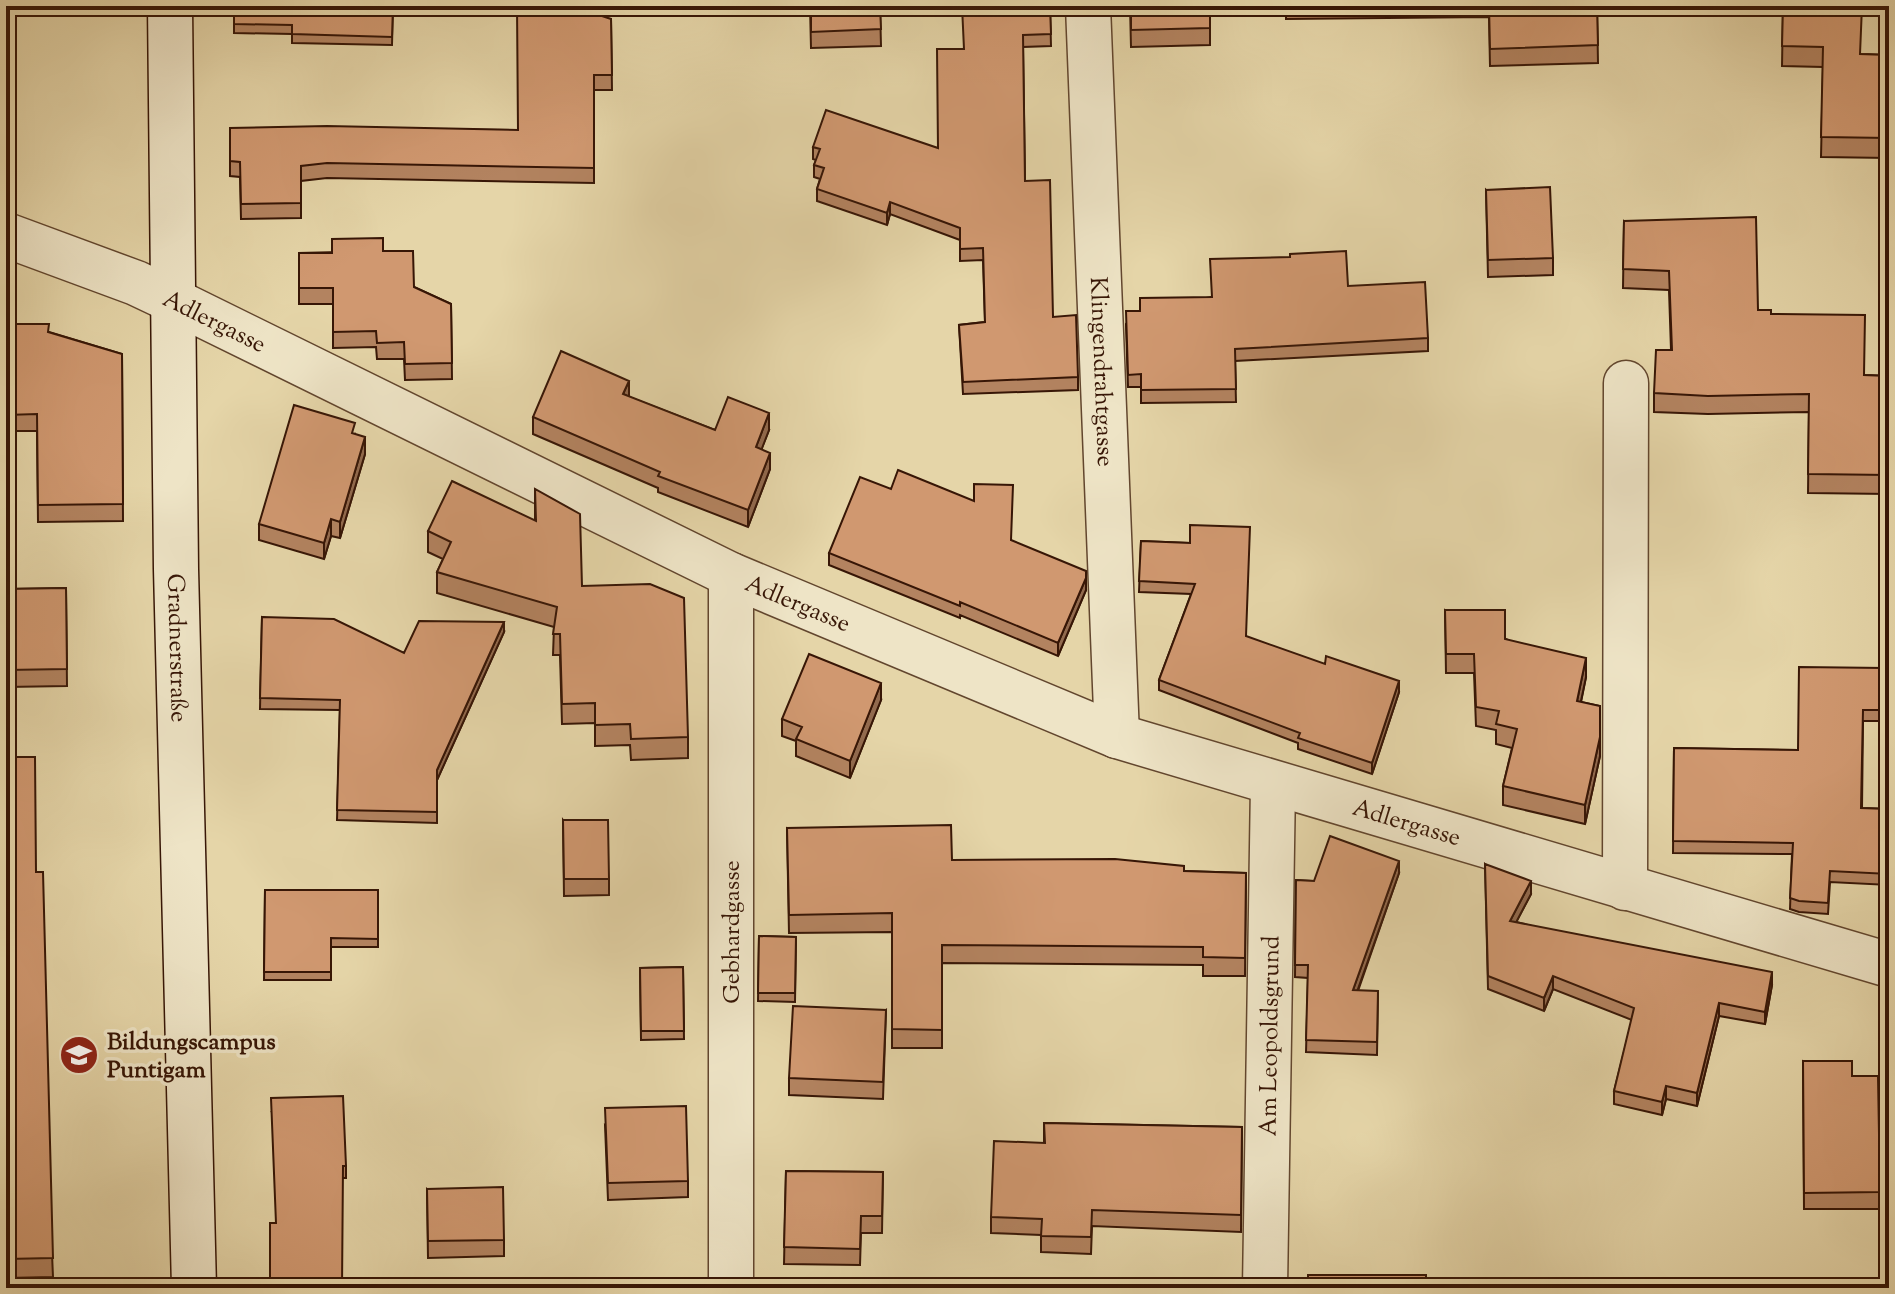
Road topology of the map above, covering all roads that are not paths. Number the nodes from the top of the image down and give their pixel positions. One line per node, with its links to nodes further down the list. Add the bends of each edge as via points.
1 (170, 6): 4 (street, Gradnerstraße)
2 (1088, 6): 7 (street, Klingendrahtgasse)
3 (6, 235): 4 (street, Adlergasse)
4 (174, 301): 6 (street, Adlergasse); 11 (street, Gradnerstraße)
5 (1626, 383): 9 (street)
6 (731, 575): 7 (street, Adlergasse); 12 (street, Gebhardgasse)
7 (1117, 736): 8 (street, Adlergasse)
8 (1273, 784): 9 (street, Adlergasse); 13 (street, Am Leopoldsgrund)
9 (1625, 888): 10 (street, Adlergasse)
10 (1889, 965)
11 (194, 1288)
12 (731, 1288)
13 (1265, 1288)

